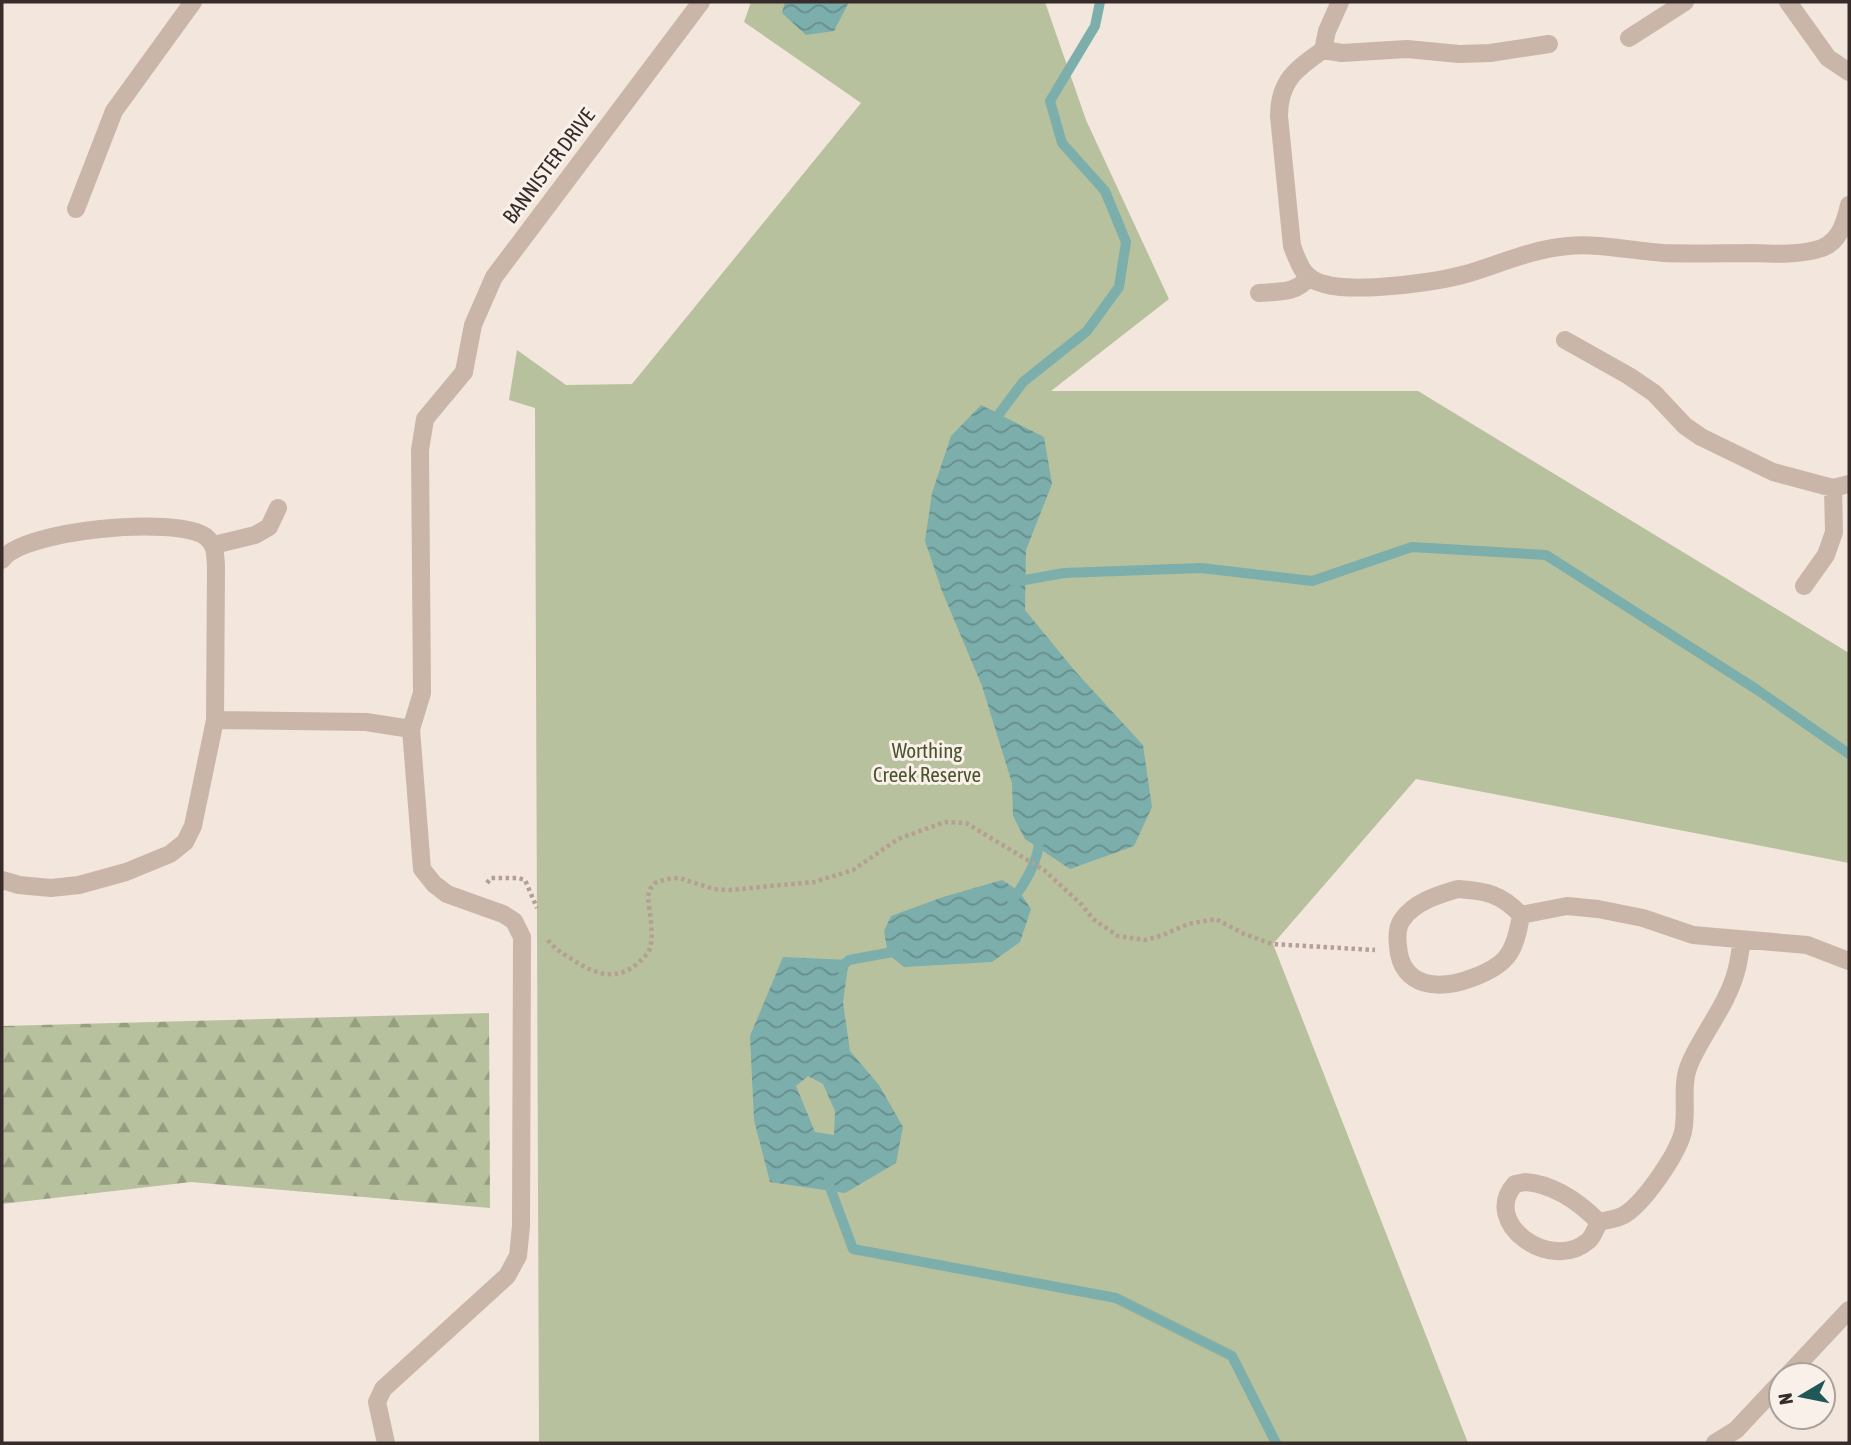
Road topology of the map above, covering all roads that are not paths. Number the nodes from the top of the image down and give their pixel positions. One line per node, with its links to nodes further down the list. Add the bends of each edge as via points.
1 (193, 2): 11 (street, via 114,111)
2 (701, 2): 23 (street, BANNISTER DRIVE, via 494,277 473,325 464,372 425,419 420,450 422,693)
3 (1340, 2): 8 (street)
4 (1685, 2): 6 (street)
5 (1788, 2): 9 (street, via 1828,58)
6 (1629, 38)
7 (1549, 44): 8 (street, via 1459,54)
8 (1323, 50): 14 (street, via 1300,66 1279,99 1292,246)
9 (1849, 72)
10 (1849, 205): 12 (street)
11 (76, 209)
12 (1836, 239): 13 (street); 14 (street, via 1823,248 1773,254 1570,246 1463,274 1388,286 1351,288)
13 (1849, 253)
14 (1308, 278): 15 (street, via 1301,287 1288,291)
15 (1259, 293)
16 (1565, 340): 17 (street, via 1654,393 1701,437 1773,471)
17 (1841, 486): 21 (street, via 1826,555)
18 (278, 508): 19 (street, via 269,527)
19 (214, 545): 20 (street, via 192,530 97,529 22,545); 22 (street)
20 (2, 560)
21 (1804, 586)
22 (215, 720): 23 (street, via 366,722); 24 (street, via 193,826 185,842 170,854 79,885 19,886)
23 (411, 729): 32 (street, via 422,869 447,894 514,921 522,937 522,1226 517,1256 507,1276 383,1389 377,1402)
24 (2, 880)
25 (1521, 915): 25 (street, via 1507,900 1482,890 1458,889 1433,896 1402,920 1397,934 1402,962 1409,974 1438,986 1493,970 1507,959 1517,941); 26 (street, via 1567,906 1598,909 1693,935)
26 (1742, 940): 27 (street, via 1807,945); 28 (street, via 1727,995 1688,1066 1683,1131 1677,1148 1633,1208 1621,1217)
27 (1849, 961)
28 (1599, 1222): 28 (street, via 1590,1241 1554,1252 1521,1237 1506,1213 1505,1200 1515,1184 1537,1183 1563,1194)
29 (1849, 1310): 30 (street)
30 (1801, 1361)
31 (1767, 1397): 33 (street, via 1736,1430)
32 (386, 1443)
33 (1715, 1443)

